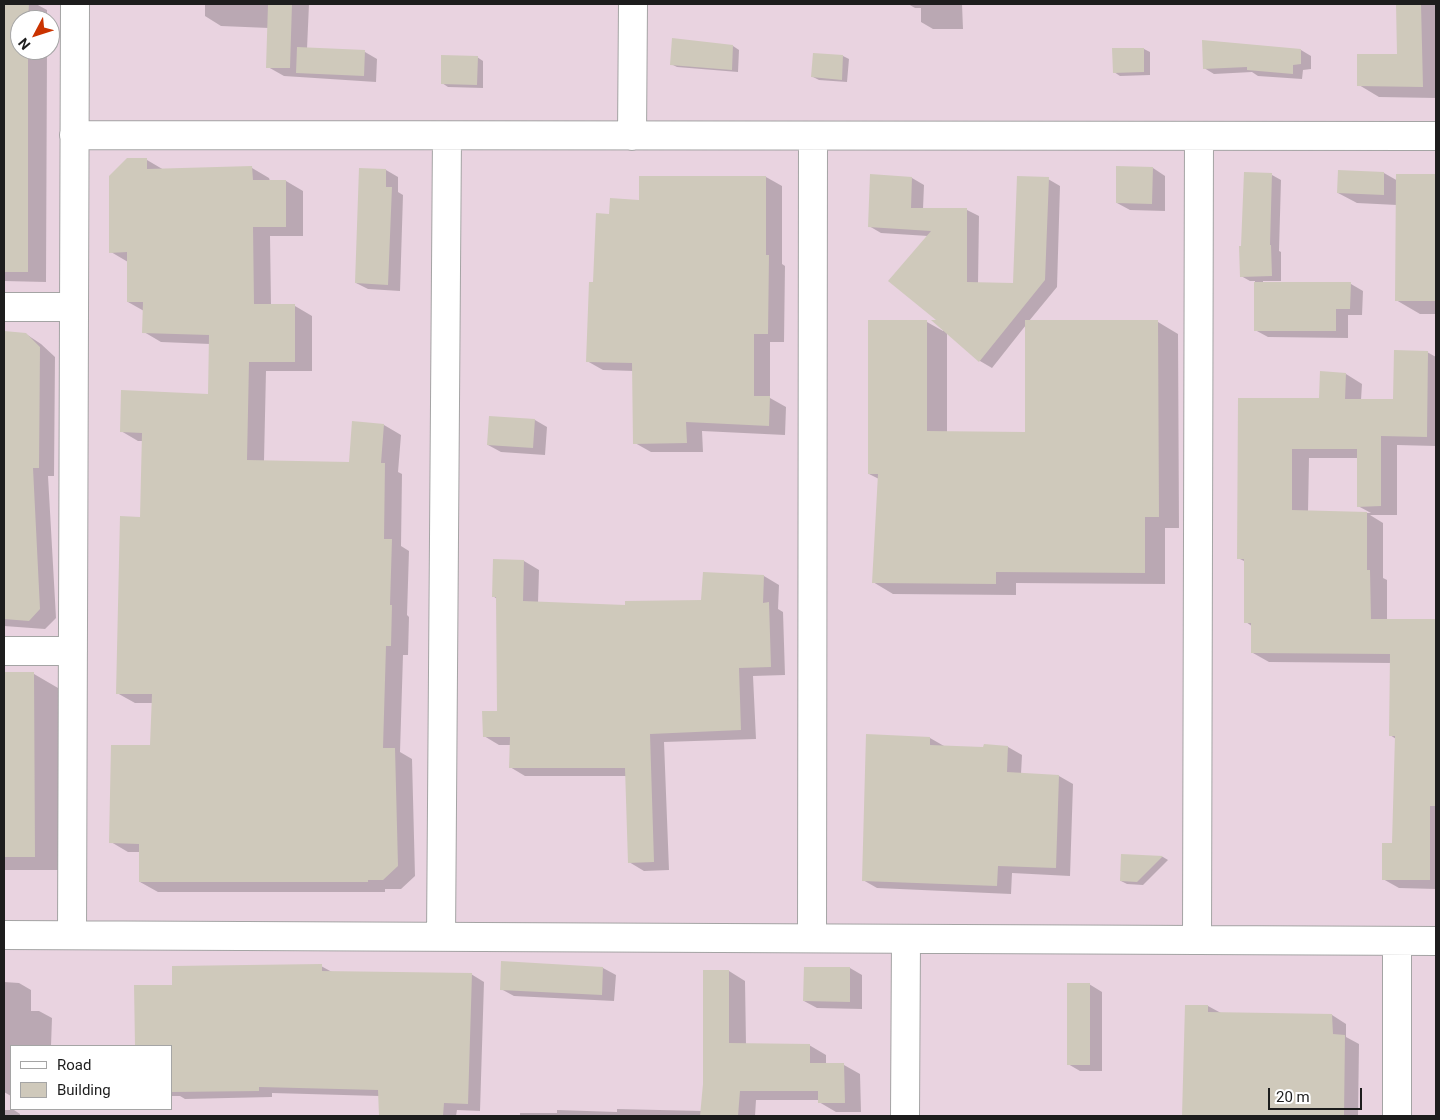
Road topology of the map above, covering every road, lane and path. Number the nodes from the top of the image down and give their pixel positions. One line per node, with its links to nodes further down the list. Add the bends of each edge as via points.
1 (75, 4): 3 (lane)
2 (633, 4): 5 (lane)
3 (74, 135): 4 (lane); 10 (lane)
4 (446, 136): 5 (lane); 15 (lane)
5 (632, 136): 6 (lane)
6 (813, 136): 7 (lane); 16 (lane)
7 (1199, 136): 8 (lane); 18 (lane)
8 (1436, 136)
9 (4, 307): 10 (lane)
10 (74, 307): 12 (lane)
11 (4, 651): 12 (lane)
12 (73, 651): 14 (lane)
13 (4, 935): 14 (lane)
14 (72, 935): 15 (lane)
15 (440, 937): 16 (lane)
16 (812, 938): 17 (lane)
17 (906, 938): 18 (lane); 21 (lane)
18 (1197, 940): 19 (lane)
19 (1397, 941): 20 (lane); 22 (lane)
20 (1436, 941)
21 (905, 1116)
22 (1397, 1116)

